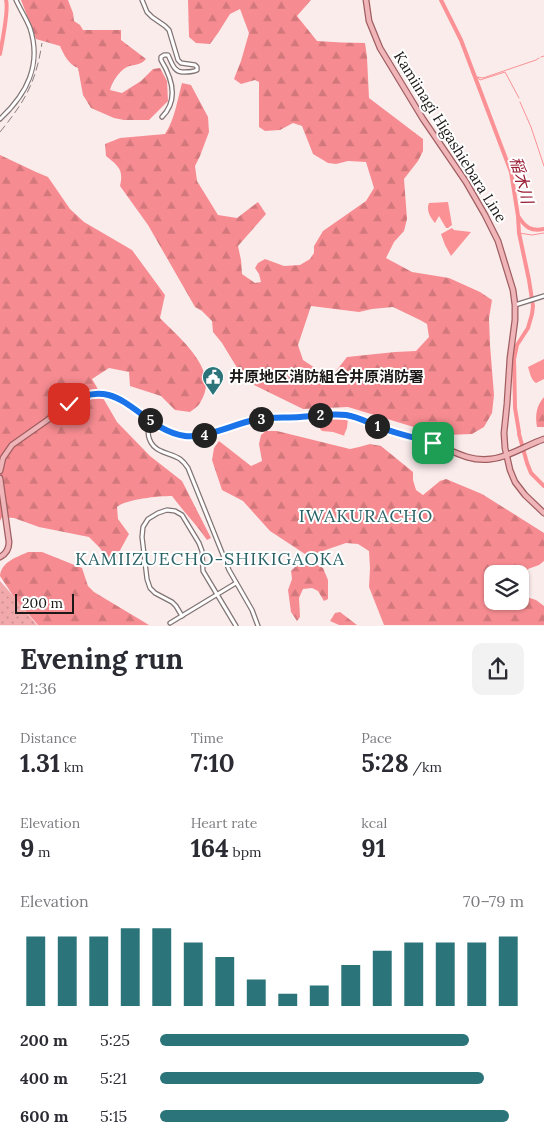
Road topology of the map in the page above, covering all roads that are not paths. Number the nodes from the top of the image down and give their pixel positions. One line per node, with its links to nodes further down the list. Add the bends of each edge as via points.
1 (16, 0): 7 (street, via 30,29 34,60 24,92)
2 (142, 0): 4 (street, via 147,12 169,30 178,60)
3 (366, 0): 9 (main road, Kamiinagi Higashiebara Line, via 368,21 380,48 492,228)
4 (195, 65): 5 (street); 6 (street, via 196,70 180,72 176,71 168,55 161,57 171,83 172,98 170,107)
5 (201, 67)
6 (162, 116)
7 (0, 119)
8 (544, 296): 9 (street)
9 (515, 305): 12 (main road, Kamiinagi Higashiebara Line, via 504,433)
10 (151, 420): 12 (main road, via 169,432 192,437 260,419 342,415 433,443 467,458 486,460); 13 (main road, via 113,397 86,395 12,445 5,454); 17 (street, via 148,431 153,445 182,460 188,468)
11 (544, 439): 12 (main road)
12 (506, 455): 15 (main road, Kamiinagi Higashiebara Line, via 515,482)
13 (0, 471)
14 (0, 478): 16 (main road, via 9,542 6,553)
15 (544, 514)
16 (0, 557)
17 (236, 583): 18 (street); 22 (street)
18 (217, 594): 19 (street); 19 (street, via 202,569 199,543 182,515 167,510 148,519 142,532 148,583 155,593 174,604); 21 (street)
19 (182, 616): 20 (street)
20 (170, 623)
21 (236, 626)
22 (258, 626)

